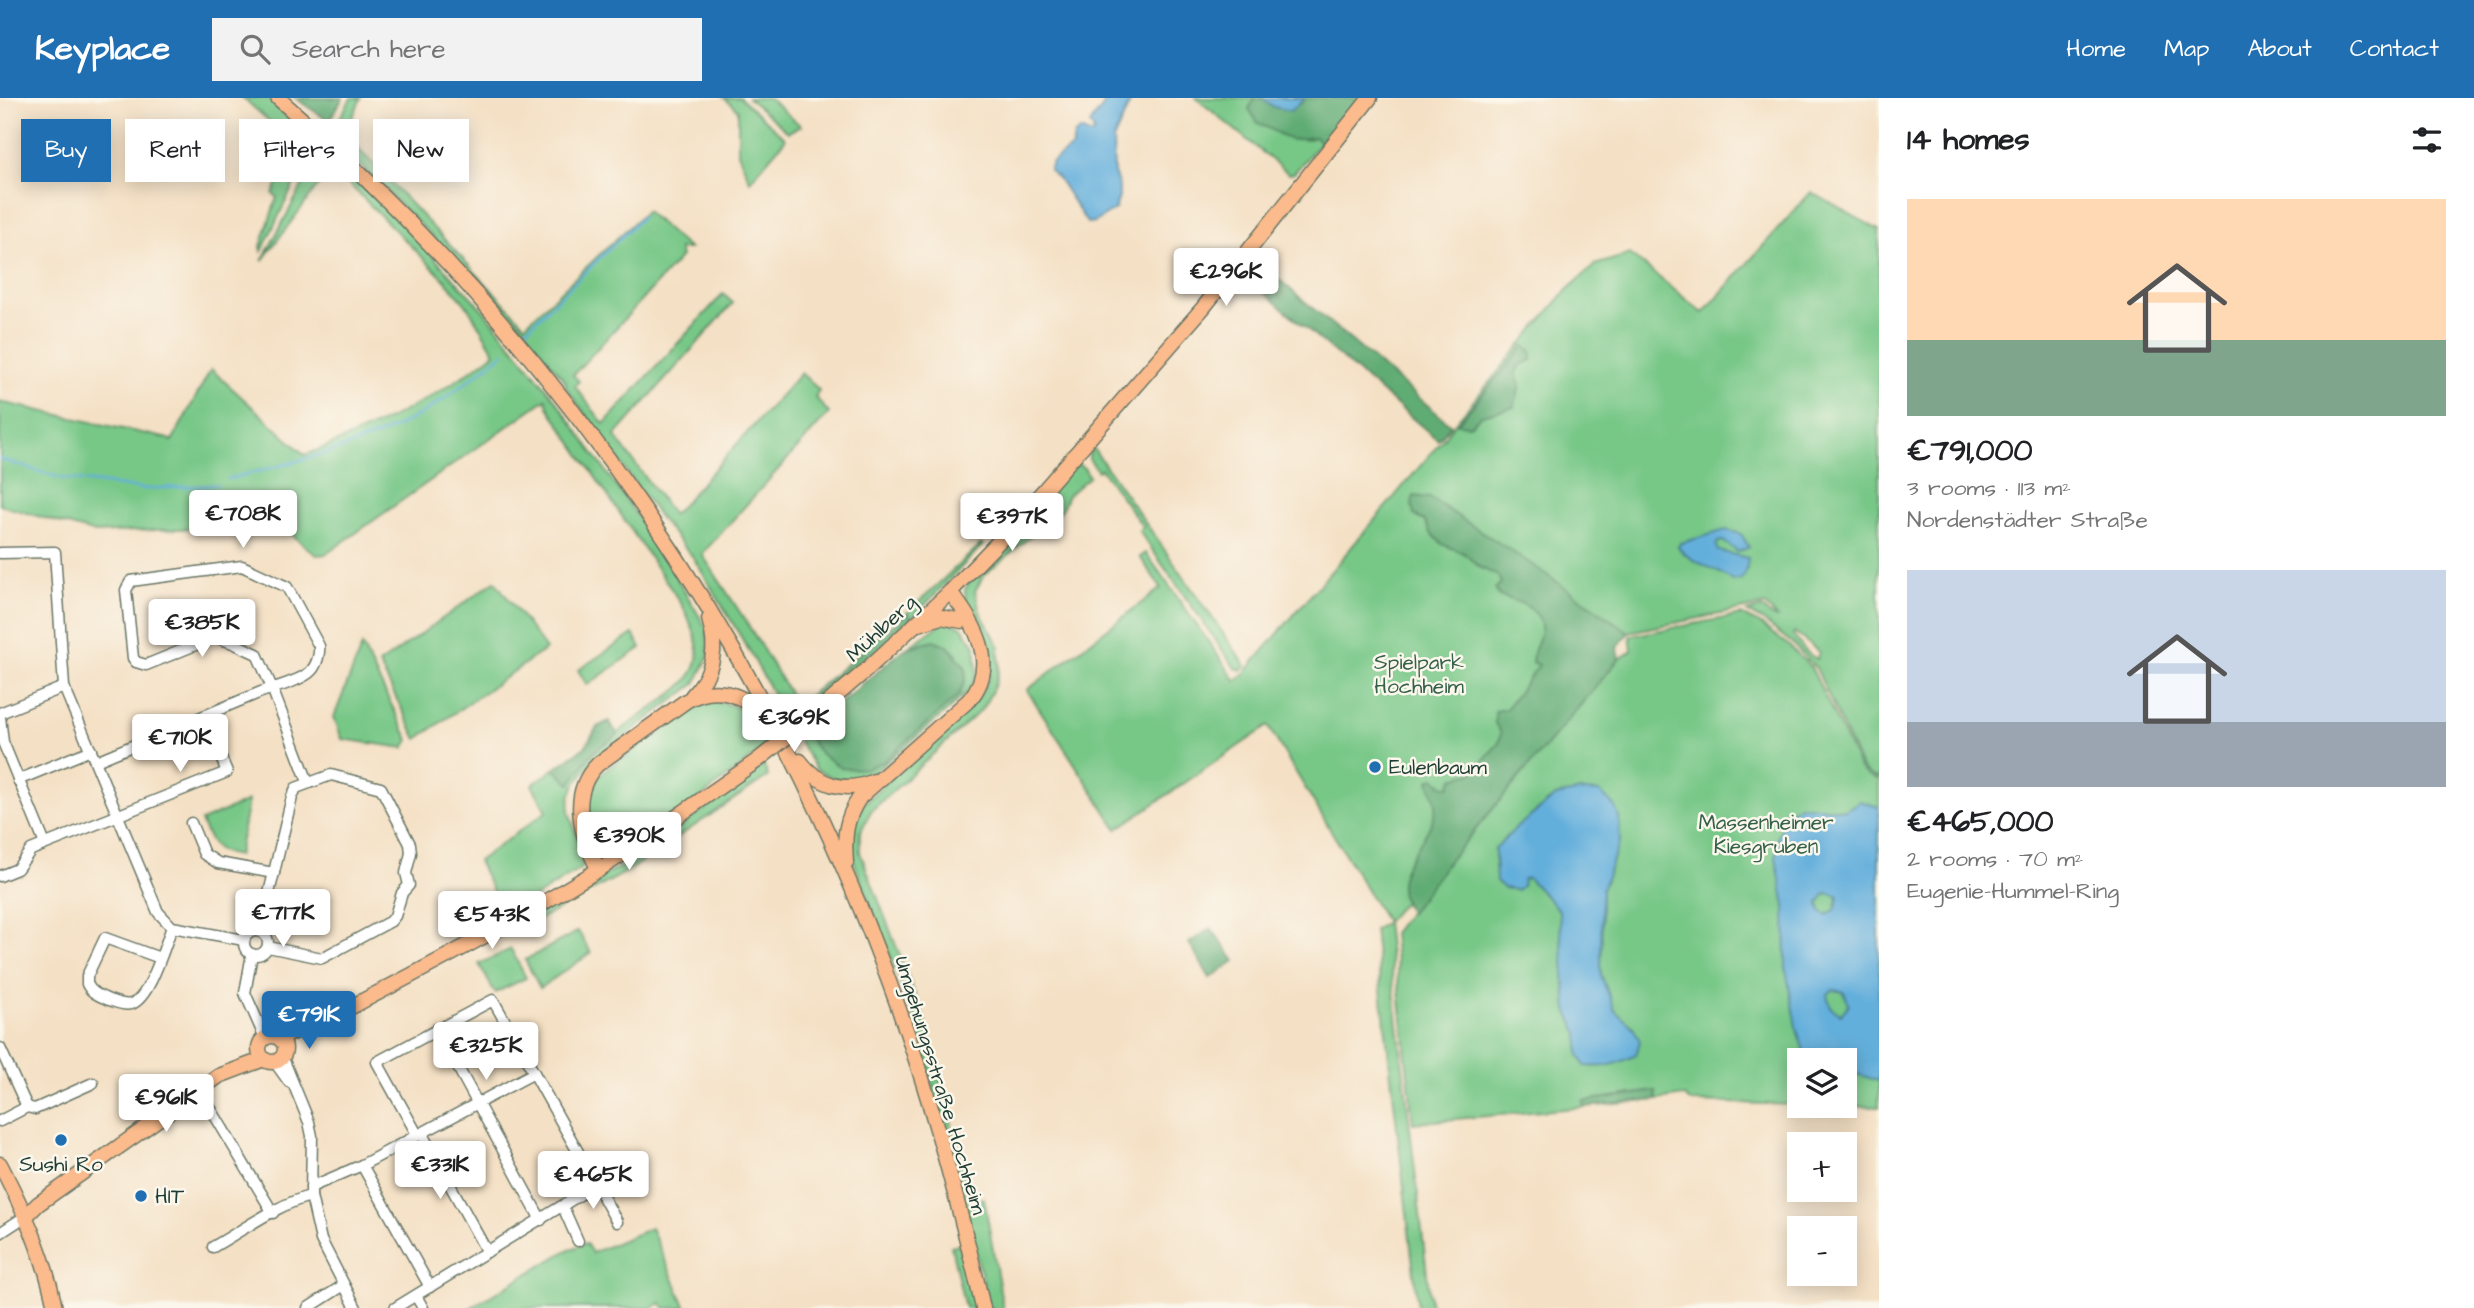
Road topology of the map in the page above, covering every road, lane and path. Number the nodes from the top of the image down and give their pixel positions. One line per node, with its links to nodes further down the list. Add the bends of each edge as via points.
1 (278, 98): 5 (main road, via 394,206 500,320 611,461)
2 (1370, 98): 4 (main road, Mühlberg, via 1203,308)
3 (0, 553): 9 (street, via 55,552)
4 (950, 592): 6 (main road, via 949,602); 7 (main road, Mühlberg); 8 (main road)
5 (703, 597): 11 (main road, via 714,634 714,653 705,679); 14 (main road)
6 (962, 621): 7 (main road, via 941,617); 8 (main road)
7 (909, 631): 25 (main road, Mühlberg, bridge, via 758,760)
8 (975, 632): 17 (main road, via 985,662 977,689)
9 (64, 687): 12 (street); 16 (street)
10 (272, 688): 10 (street, via 312,670 320,649 284,584 238,565 128,583 136,662 151,663 215,637 257,654); 13 (street); 19 (street)
11 (686, 701): 15 (main road, via 712,692 739,696 754,706); 22 (main road, via 593,769 580,793)
12 (0, 715): 18 (street, via 3,741)
13 (204, 716): 16 (street); 20 (street, via 227,772)
14 (778, 730): 15 (main road); 17 (main road, via 806,770 825,783 854,787)
15 (787, 747): 29 (main road)
16 (93, 756): 18 (street); 20 (street)
17 (881, 776): 29 (main road, via 860,797 848,818 844,841)
18 (18, 780): 24 (street)
19 (308, 782): 27 (street, via 293,792); 33 (street, via 331,775 381,788 410,844 409,885 391,921 322,958)
20 (117, 815): 24 (street); 30 (street, via 158,912)
21 (191, 823): 27 (street, via 204,854 218,863)
22 (583, 824): 23 (main road); 26 (main road)
23 (593, 838): 25 (main road, via 613,849); 26 (main road, via 603,853)
24 (45, 844): 28 (street, via 31,850 17,869)
25 (635, 846): 26 (main road, Mühlberg)
26 (601, 869): 38 (main road, Mühlberg)
27 (274, 873): 31 (street)
28 (0, 876)
29 (848, 878): 67 (main road, Umgehungsstraße Hochheim, via 918,1068)
30 (172, 926): 32 (street); 35 (street)
31 (260, 932): 32 (street, via 252,932); 33 (street)
32 (244, 940): 34 (street)
33 (268, 947): 34 (street)
34 (252, 954): 38 (street, via 246,1000)
35 (160, 958): 35 (street, via 147,990 137,1001 122,1004 96,994 87,984 105,938)
36 (437, 1029): 39 (street, via 493,1000); 42 (street); 45 (street, via 377,1062)
37 (0, 1048): 43 (street)
38 (273, 1050): 41 (main road, Mühlberg); 49 (street, via 304,1108 312,1136)
39 (534, 1073): 42 (street); 48 (street)
40 (93, 1083): 43 (street, via 35,1109)
41 (199, 1089): 51 (street); 52 (main road, Mühlberg, via 85,1171 43,1212)
42 (478, 1105): 45 (street); 53 (street)
43 (27, 1107): 44 (street)
44 (0, 1121)
45 (420, 1135): 47 (street); 58 (street)
46 (0, 1164): 52 (main road)
47 (362, 1165): 49 (street); 60 (street)
48 (596, 1185): 50 (street); 54 (street)
49 (311, 1191): 51 (street); 59 (street, via 321,1240)
50 (563, 1207): 53 (street); 56 (street)
51 (273, 1213): 57 (street)
52 (26, 1216): 55 (street); 62 (main road, via 43,1257)
53 (541, 1220): 58 (street)
54 (617, 1222)
55 (0, 1233)
56 (578, 1241)
57 (213, 1247)
58 (487, 1252): 60 (street)
59 (344, 1285): 63 (street); 64 (street)
60 (430, 1287): 61 (street)
61 (415, 1296): 65 (street); 66 (street)
62 (55, 1308)
63 (307, 1308)
64 (356, 1308)
65 (395, 1308)
66 (424, 1308)
67 (983, 1308)

